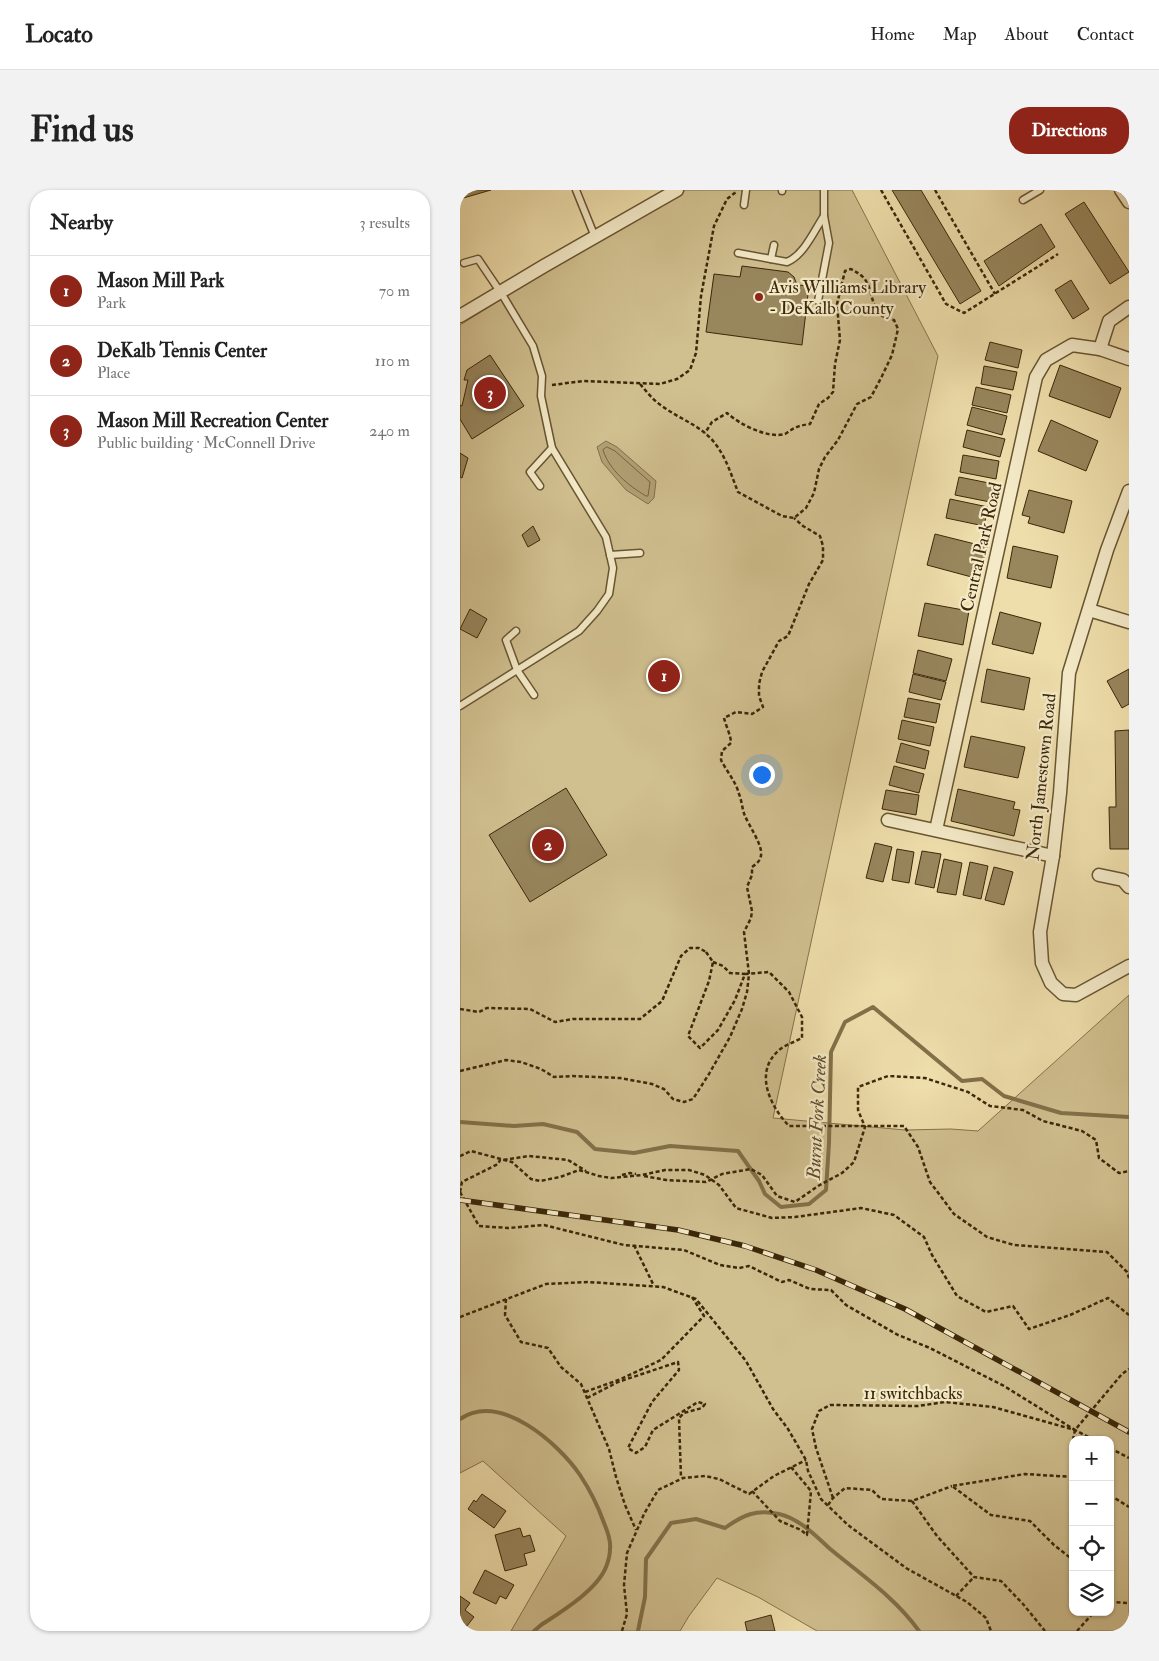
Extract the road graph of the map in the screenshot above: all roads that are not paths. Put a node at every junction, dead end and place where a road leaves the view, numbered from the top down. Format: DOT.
graph roads {
  1 [pos="576,190"];
  2 [pos="677,190"];
  3 [pos="824,190"];
  4 [pos="1040,190"];
  5 [pos="1121,190"];
  6 [pos="743,191"];
  7 [pos="1023,200"];
  8 [pos="1129,202"];
  9 [pos="744,204"];
  10 [pos="824,216"];
  11 [pos="595,237"];
  12 [pos="774,245"];
  13 [pos="738,254"];
  14 [pos="772,259"];
  15 [pos="464,263"];
  16 [pos="500,292"];
  17 [pos="818,301"];
  18 [pos="1129,307"];
  19 [pos="460,316"];
  20 [pos="1100,349"];
  21 [pos="1129,359"];
  22 [pos="552,448"];
  23 [pos="540,486"];
  24 [pos="1129,491"];
  25 [pos="640,553"];
  26 [pos="610,555"];
  27 [pos="1089,610"];
  28 [pos="1129,622"];
  29 [pos="516,631"];
  30 [pos="517,670"];
  31 [pos="534,695"];
  32 [pos="460,706"];
  33 [pos="888,820"];
  34 [pos="936,830"];
  35 [pos="1053,856"];
  36 [pos="1098,875"];
  37 [pos="1127,881"];
  38 [pos="1129,966"];
  1 -- 11 [label="lane"];
  2 -- 11 [label="street"];
  3 -- 10 [label="lane"];
  4 -- 7 [label="lane"];
  5 -- 8 [label="street"];
  6 -- 9 [label="lane"];
  10 -- 14 [label="lane"];
  10 -- 17 [label="lane"];
  11 -- 16 [label="street"];
  12 -- 14 [label="lane"];
  13 -- 14 [label="lane"];
  15 -- 16 [label="lane"];
  16 -- 19 [label="street"];
  16 -- 22 [label="lane"];
  18 -- 20 [label="street"];
  20 -- 21 [label="street, Central Park Road"];
  20 -- 34 [label="street, Central Park Road"];
  22 -- 23 [label="lane"];
  22 -- 26 [label="lane"];
  24 -- 27 [label="street, North Jamestown Road"];
  25 -- 26 [label="lane"];
  26 -- 30 [label="lane"];
  27 -- 28 [label="street"];
  27 -- 35 [label="street, North Jamestown Road"];
  29 -- 30 [label="lane"];
  30 -- 31 [label="lane"];
  30 -- 32 [label="lane"];
  33 -- 34 [label="street"];
  34 -- 35 [label="street"];
  35 -- 38 [label="street, North Jamestown Road"];
  36 -- 37 [label="street"];
}
